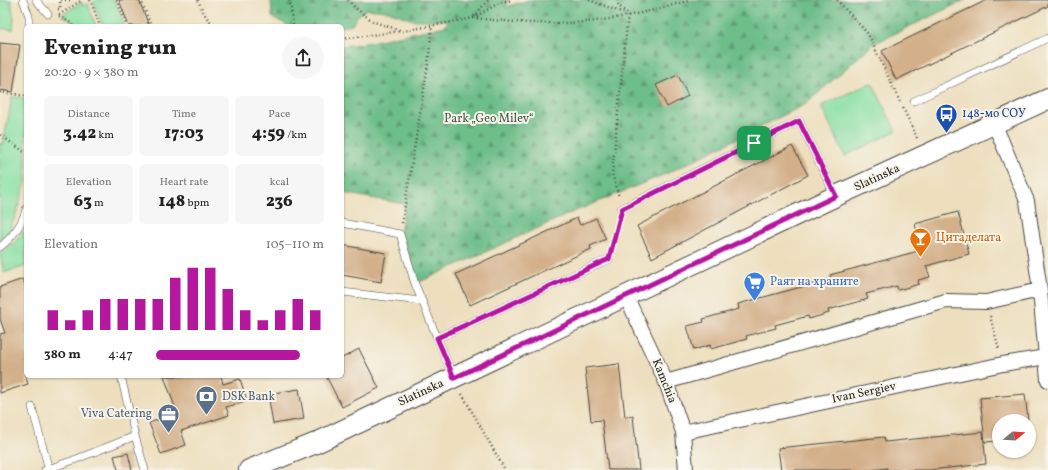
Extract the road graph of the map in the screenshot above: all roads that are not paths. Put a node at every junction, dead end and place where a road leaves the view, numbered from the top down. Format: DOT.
graph roads {
  1 [pos="23,0"];
  2 [pos="36,0"];
  3 [pos="48,14"];
  4 [pos="29,24"];
  5 [pos="1048,38"];
  6 [pos="1048,99"];
  7 [pos="914,101"];
  8 [pos="994,123"];
  9 [pos="836,196"];
  10 [pos="622,209"];
  11 [pos="24,219"];
  12 [pos="344,223"];
  13 [pos="0,247"];
  14 [pos="609,259"];
  15 [pos="1040,290"];
  16 [pos="344,292"];
  17 [pos="626,296"];
  18 [pos="421,301"];
  19 [pos="437,338"];
  20 [pos="1047,357"];
  21 [pos="121,378"];
  22 [pos="1048,380"];
  23 [pos="666,382"];
  24 [pos="458,386"];
  25 [pos="32,407"];
  26 [pos="683,432"];
  27 [pos="135,436"];
  28 [pos="48,470"];
  29 [pos="145,470"];
  30 [pos="249,470"];
  31 [pos="686,470"];
  1 -- 4 [label="lane"];
  2 -- 3 [label="lane"];
  5 -- 7 [label="lane"];
  6 -- 8 [label="street, Slatinska"];
  8 -- 9 [label="street, Slatinska"];
  8 -- 15 [label="street"];
  9 -- 10 [label="lane"];
  9 -- 17 [label="street, Slatinska"];
  11 -- 13 [label="lane"];
  12 -- 18 [label="lane"];
  14 -- 19 [label="lane"];
  15 -- 20 [label="street"];
  15 -- 23 [label="street"];
  16 -- 18 [label="lane"];
  17 -- 23 [label="street, Kamchia"];
  17 -- 24 [label="street, Slatinska"];
  18 -- 19 [label="lane"];
  19 -- 24 [label="lane"];
  20 -- 22 [label="street"];
  20 -- 26 [label="street, Ivan Sergiev"];
  21 -- 27 [label="lane"];
  23 -- 26 [label="street, Kamchia"];
  24 -- 30 [label="street, Slatinska"];
  25 -- 28 [label="lane"];
  26 -- 31 [label="street, Kamchia"];
  27 -- 28 [label="lane"];
  27 -- 29 [label="lane"];
}
